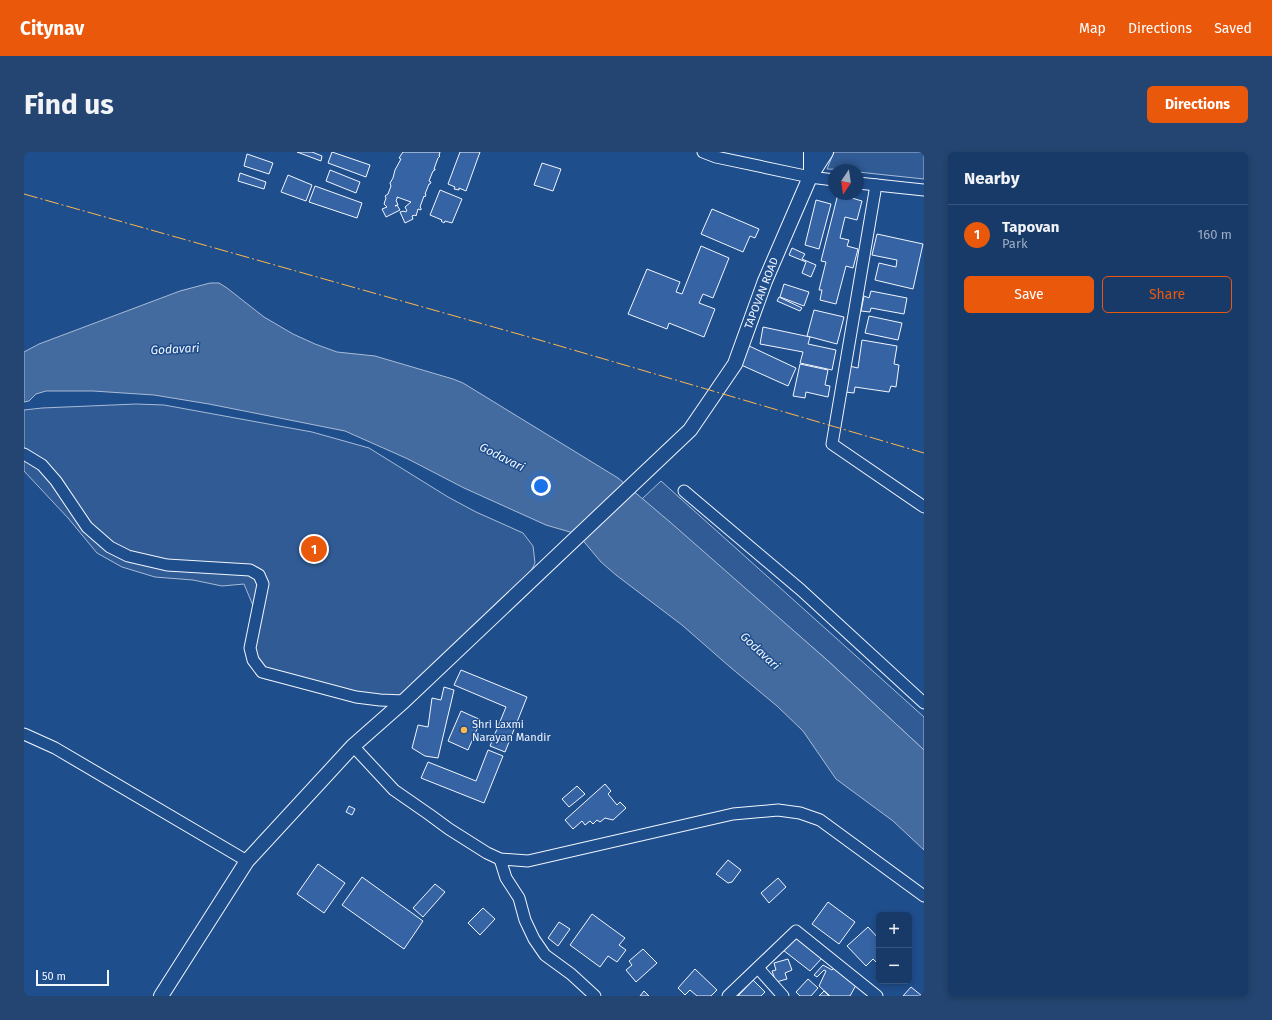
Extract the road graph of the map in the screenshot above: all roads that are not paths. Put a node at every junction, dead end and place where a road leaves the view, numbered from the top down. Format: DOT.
graph roads {
  1 [pos="703,152"];
  2 [pos="811,152"];
  3 [pos="826,152"];
  4 [pos="810,177"];
  5 [pos="828,179"];
  6 [pos="864,183"];
  7 [pos="876,185"];
  8 [pos="924,190"];
  9 [pos="24,454"];
  10 [pos="684,491"];
  11 [pos="924,507"];
  12 [pos="404,701"];
  13 [pos="924,703"];
  14 [pos="24,734"];
  15 [pos="353,746"];
  16 [pos="500,859"];
  17 [pos="248,861"];
  18 [pos="924,896"];
  19 [pos="758,968"];
  20 [pos="160,996"];
  21 [pos="595,996"];
  22 [pos="728,996"];
  23 [pos="783,996"];
  24 [pos="877,996"];
  1 -- 4 [label="street"];
  2 -- 4 [label="main road"];
  3 -- 4 [label="main road, TAPOVAN ROAD"];
  4 -- 5 [label="street"];
  4 -- 12 [label="main road, TAPOVAN ROAD"];
  6 -- 7 [label="street"];
  7 -- 8 [label="street"];
  7 -- 11 [label="street"];
  9 -- 12 [label="street"];
  10 -- 13 [label="street"];
  12 -- 15 [label="main road, TAPOVAN ROAD"];
  14 -- 17 [label="street"];
  15 -- 16 [label="street"];
  15 -- 17 [label="main road, TAPOVAN ROAD"];
  16 -- 18 [label="street"];
  16 -- 21 [label="street"];
  17 -- 20 [label="main road, TAPOVAN ROAD"];
  19 -- 22 [label="street"];
  19 -- 23 [label="street"];
  19 -- 24 [label="street"];
}
